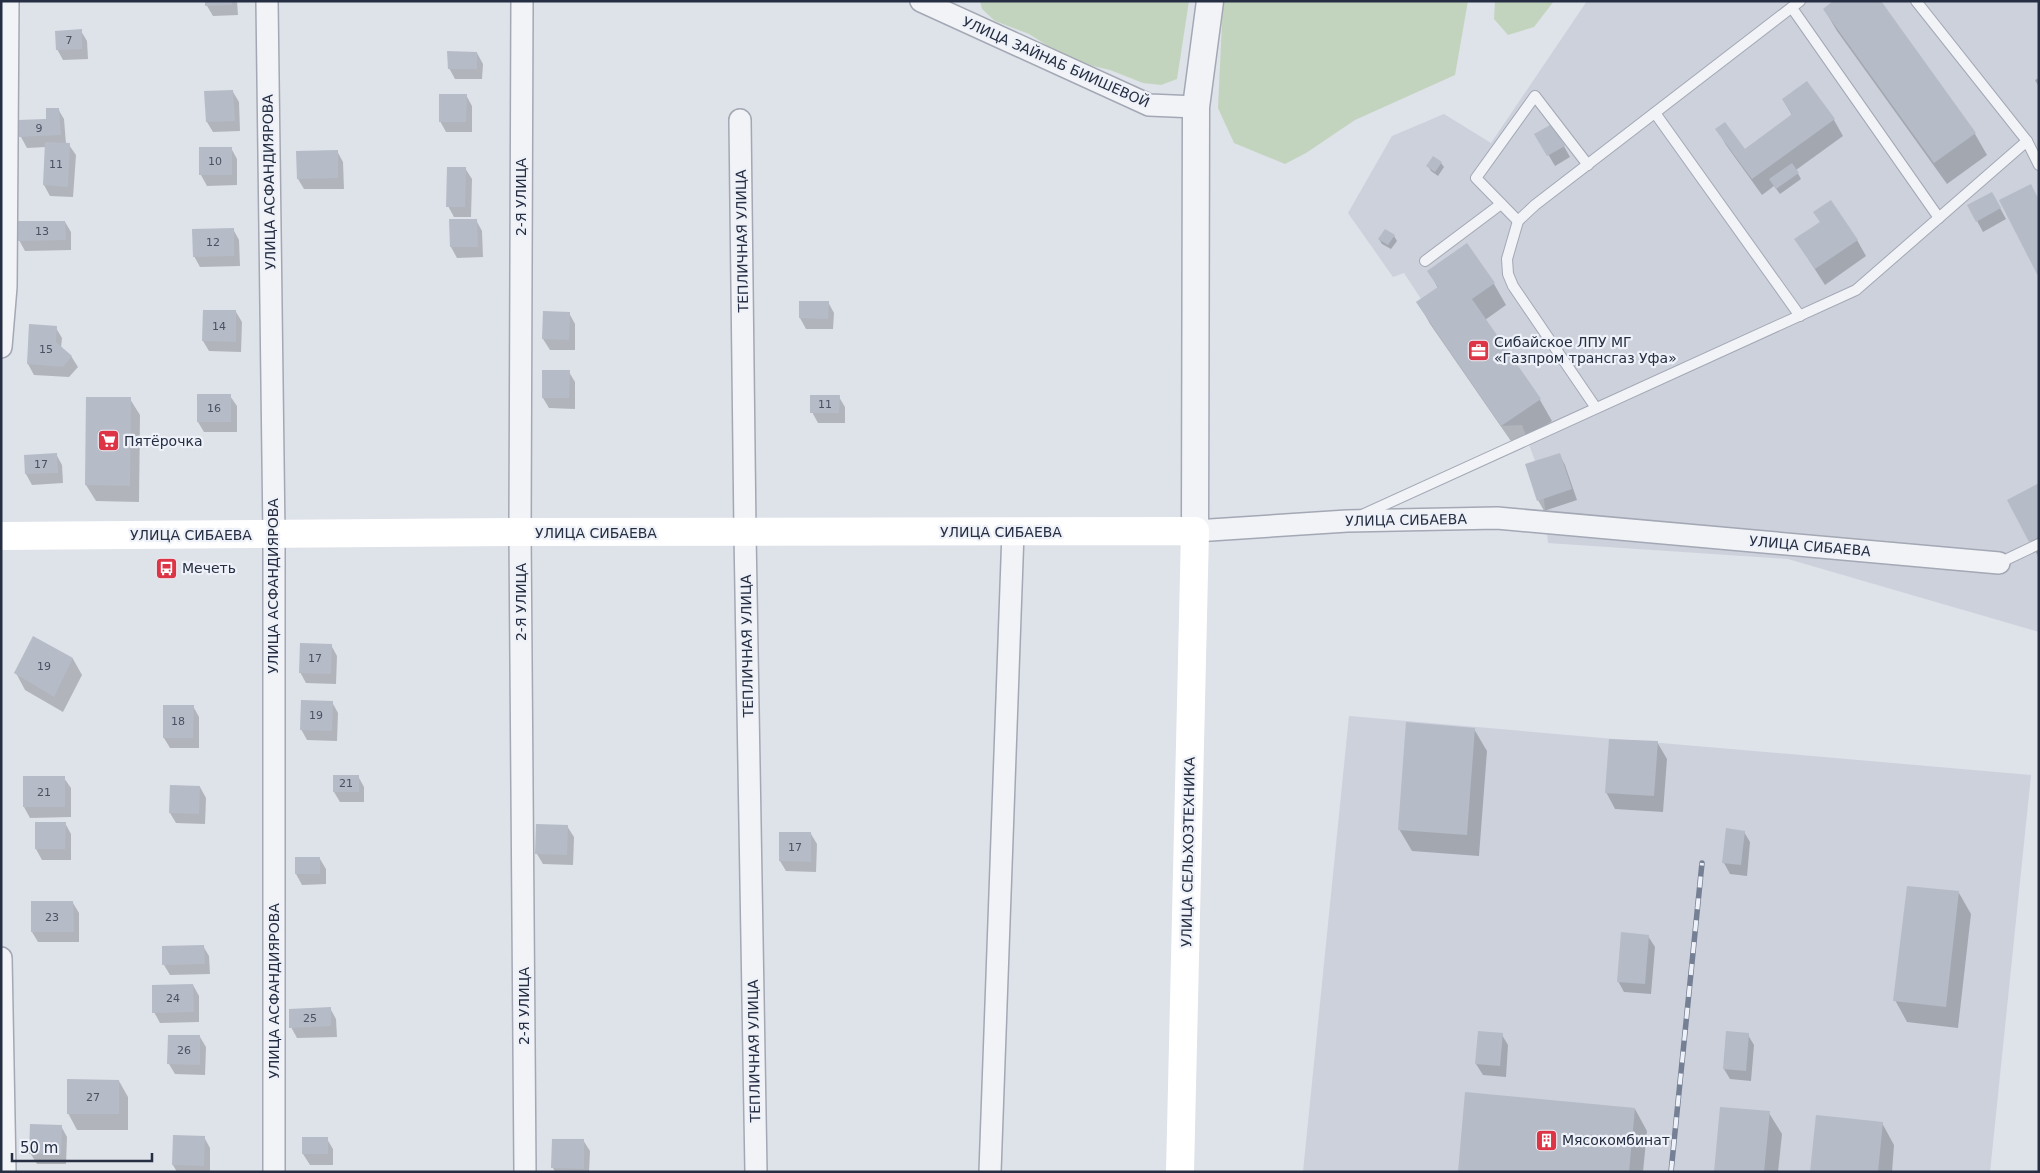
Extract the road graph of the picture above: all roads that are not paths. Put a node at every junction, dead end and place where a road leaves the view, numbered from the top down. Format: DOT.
graph roads {
  1 [pos="8,1"];
  2 [pos="267,1"];
  3 [pos="522,1"];
  4 [pos="920,1"];
  5 [pos="1210,1"];
  6 [pos="1916,1"];
  7 [pos="1796,4"];
  8 [pos="1196,107"];
  9 [pos="1655,113"];
  10 [pos="740,120"];
  11 [pos="2027,141"];
  12 [pos="1588,165"];
  13 [pos="2039,165"];
  14 [pos="1502,204"];
  15 [pos="1939,218"];
  16 [pos="1518,221"];
  17 [pos="1425,261"];
  18 [pos="1800,316"];
  19 [pos="1,347"];
  20 [pos="1596,408"];
  21 [pos="1347,521"];
  22 [pos="1195,531"];
  23 [pos="520,532"];
  24 [pos="1013,532"];
  25 [pos="745,533"];
  26 [pos="274,535"];
  27 [pos="1,536"];
  28 [pos="2039,544"];
  29 [pos="1999,563"];
  30 [pos="1,958"];
  31 [pos="5,1172"];
  32 [pos="274,1172"];
  33 [pos="525,1172"];
  34 [pos="756,1172"];
  35 [pos="990,1172"];
  36 [pos="1180,1172"];
  1 -- 19 [label="street"];
  2 -- 26 [label="street, УЛИЦА АСФАНДИЯРОВА"];
  3 -- 23 [label="street, 2-Я УЛИЦА"];
  4 -- 8 [label="street, УЛИЦА ЗАЙНАБ БИИШЕВОЙ"];
  5 -- 8 [label="street"];
  6 -- 11 [label="lane"];
  7 -- 9 [label="lane"];
  7 -- 15 [label="lane"];
  8 -- 22 [label="street"];
  9 -- 12 [label="lane"];
  9 -- 18 [label="lane"];
  10 -- 25 [label="street, ТЕПЛИЧНАЯ УЛИЦА"];
  11 -- 13 [label="lane"];
  11 -- 15 [label="lane"];
  12 -- 14 [label="lane"];
  12 -- 16 [label="lane"];
  14 -- 16 [label="lane"];
  14 -- 17 [label="lane"];
  15 -- 18 [label="lane"];
  16 -- 20 [label="lane"];
  18 -- 20 [label="lane"];
  20 -- 21 [label="lane"];
  21 -- 22 [label="street, УЛИЦА СИБАЕВА"];
  21 -- 29 [label="street, УЛИЦА СИБАЕВА"];
  22 -- 24 [label="main road, УЛИЦА СИБАЕВА"];
  22 -- 36 [label="main road, УЛИЦА СЕЛЬХОЗТЕХНИКА"];
  23 -- 25 [label="main road, УЛИЦА СИБАЕВА"];
  23 -- 26 [label="main road, УЛИЦА СИБАЕВА"];
  23 -- 33 [label="street, 2-Я УЛИЦА"];
  24 -- 25 [label="main road, УЛИЦА СИБАЕВА"];
  24 -- 35 [label="street"];
  25 -- 34 [label="street, ТЕПЛИЧНАЯ УЛИЦА"];
  26 -- 27 [label="main road, УЛИЦА СИБАЕВА"];
  26 -- 32 [label="street, УЛИЦА АСФАНДИЯРОВА"];
  28 -- 29 [label="lane"];
  30 -- 31 [label="street"];
}
